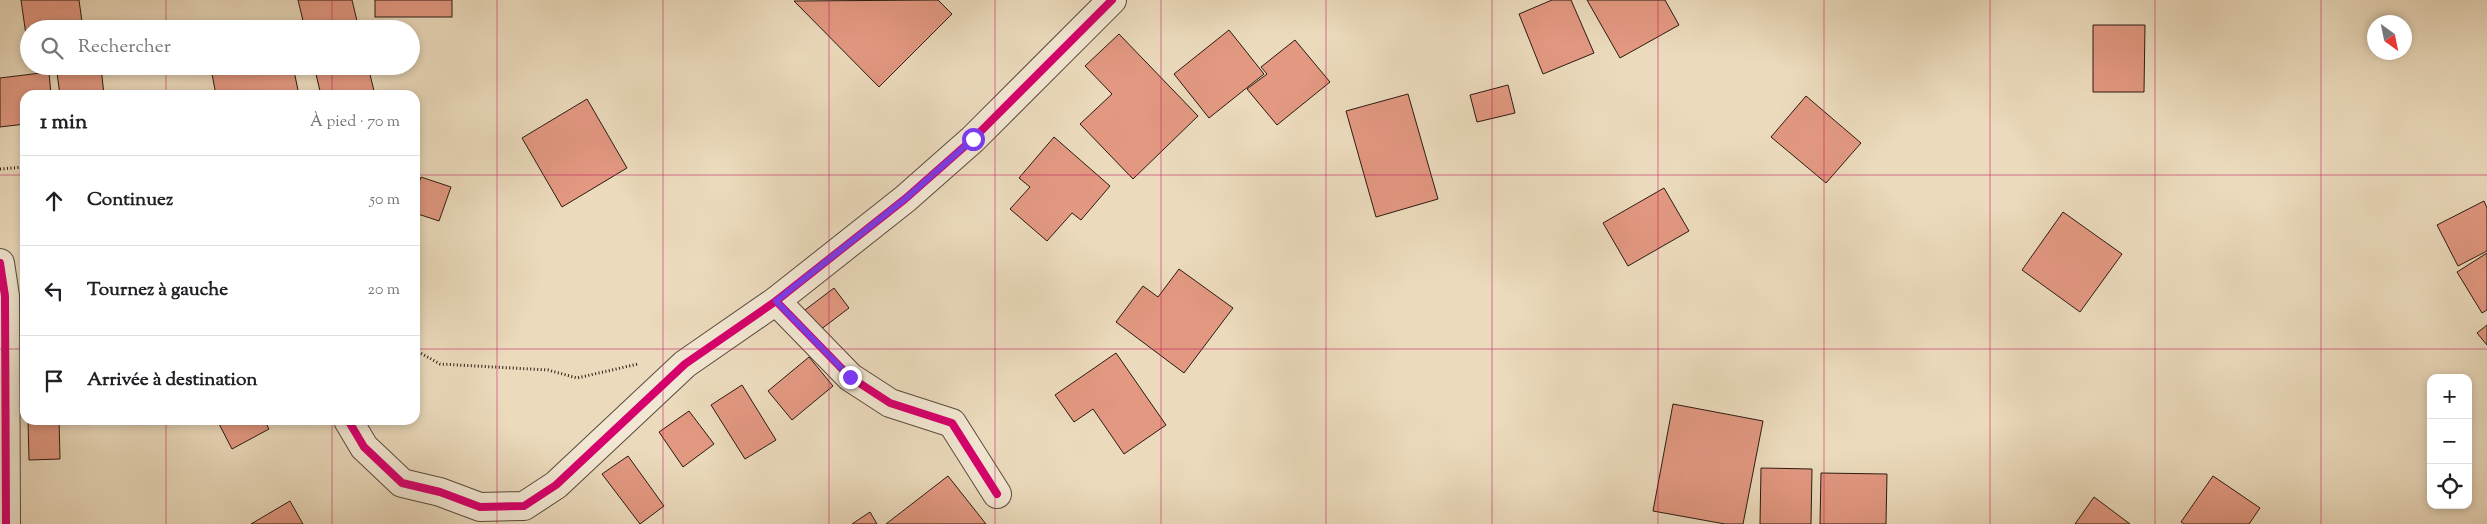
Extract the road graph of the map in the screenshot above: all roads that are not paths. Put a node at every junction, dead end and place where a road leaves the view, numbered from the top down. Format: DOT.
graph roads {
  1 [pos="1112,0"];
  2 [pos="0,263"];
  3 [pos="776,301"];
  4 [pos="4,416"];
  5 [pos="351,425"];
  6 [pos="997,494"];
  7 [pos="6,524"];
  1 -- 3 [label="street"];
  2 -- 4 [label="street"];
  3 -- 5 [label="street"];
  3 -- 6 [label="street"];
  4 -- 7 [label="street"];
}
